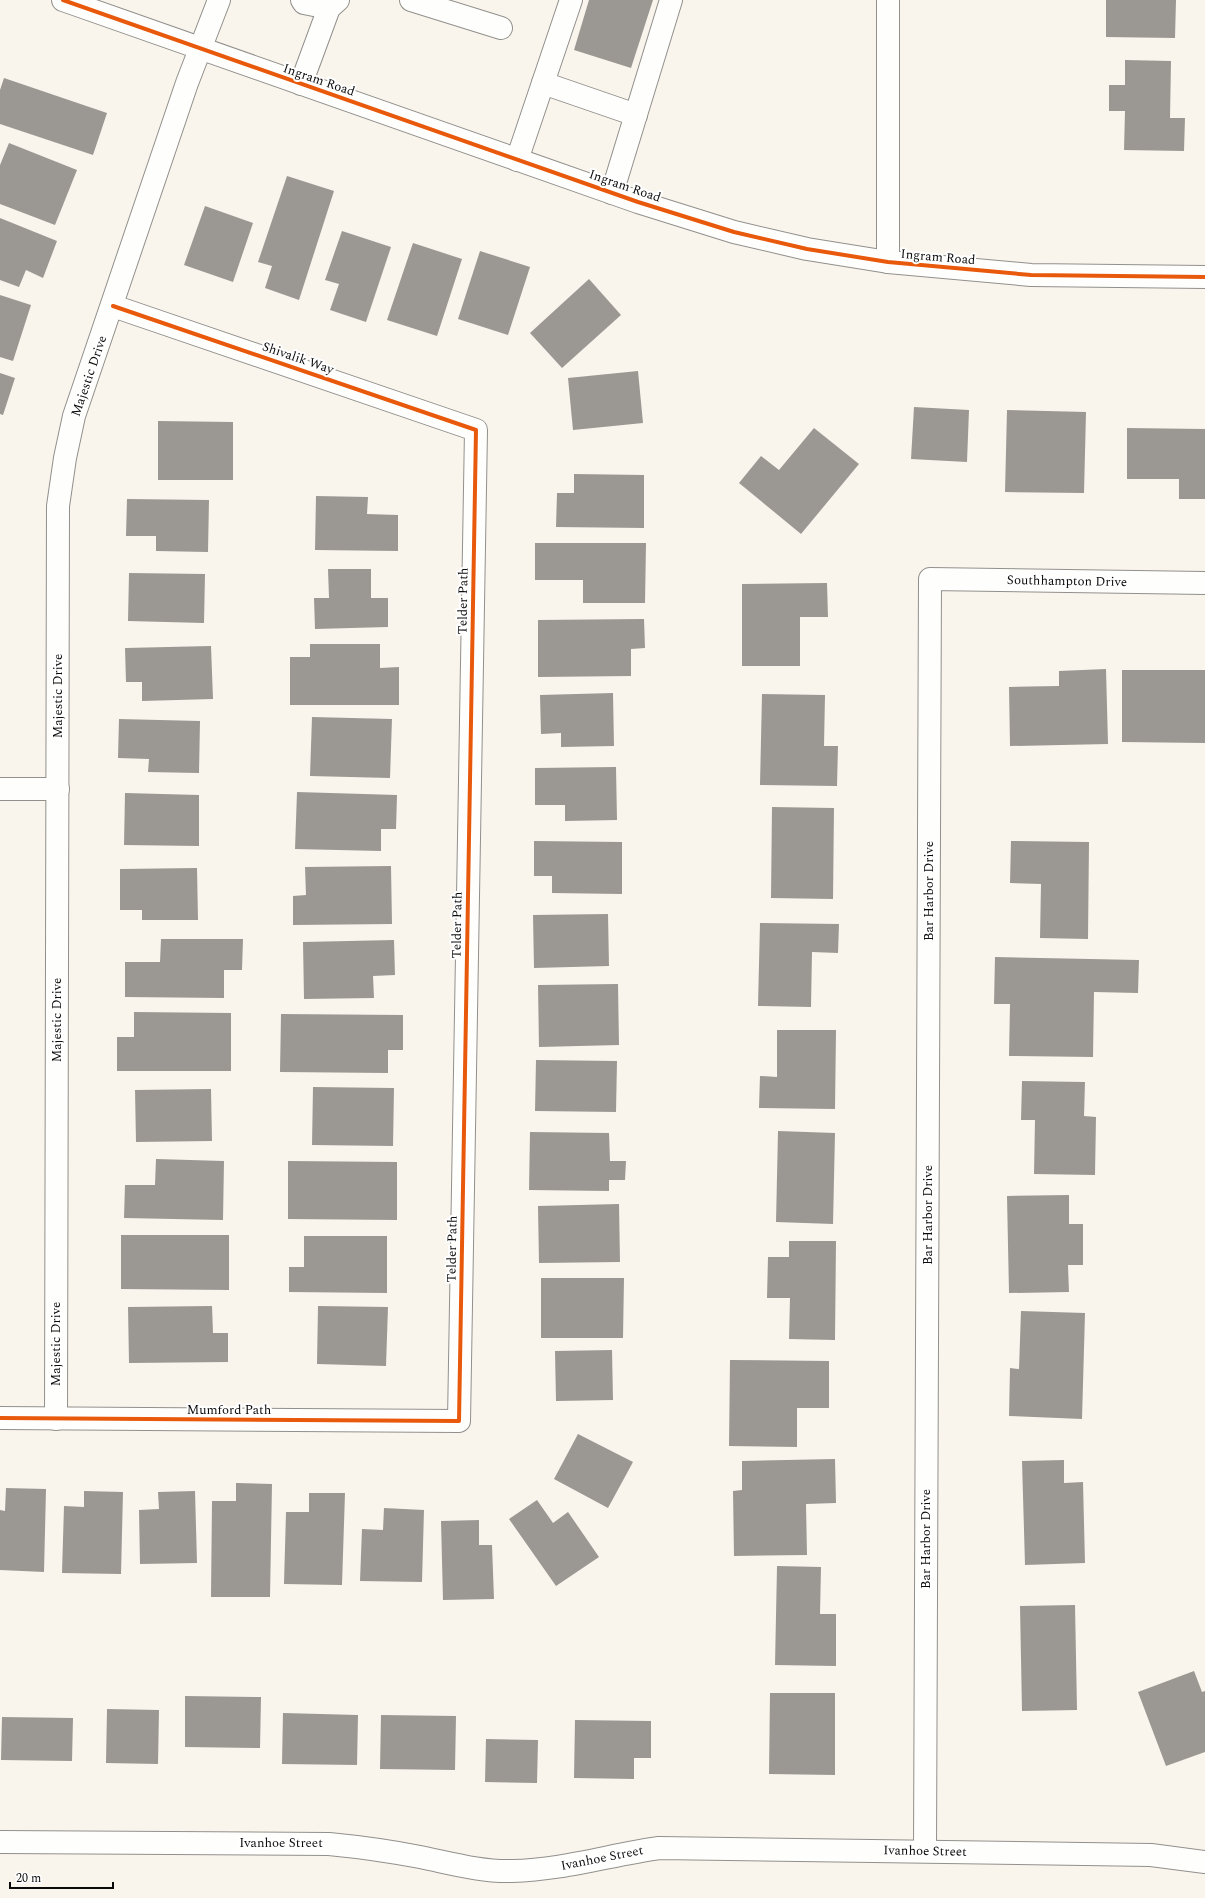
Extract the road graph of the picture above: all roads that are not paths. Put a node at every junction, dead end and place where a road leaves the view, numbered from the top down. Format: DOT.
graph roads {
  1 [pos="62,0"];
  2 [pos="219,0"];
  3 [pos="302,0"];
  4 [pos="411,0"];
  5 [pos="571,0"];
  6 [pos="671,0"];
  7 [pos="888,0"];
  8 [pos="334,4"];
  9 [pos="501,28"];
  10 [pos="201,49"];
  11 [pos="301,84"];
  12 [pos="543,84"];
  13 [pos="636,115"];
  14 [pos="517,160"];
  15 [pos="612,193"];
  16 [pos="888,262"];
  17 [pos="1205,277"];
  18 [pos="113,306"];
  19 [pos="476,430"];
  20 [pos="930,579"];
  21 [pos="1205,583"];
  22 [pos="0,789"];
  23 [pos="58,789"];
  24 [pos="0,1418"];
  25 [pos="56,1418"];
  26 [pos="458,1421"];
  27 [pos="0,1842"];
  28 [pos="925,1851"];
  29 [pos="1205,1862"];
  1 -- 10 [label="street, Ingram Road"];
  2 -- 10 [label="street, Majestic Drive"];
  3 -- 8 [label="street"];
  4 -- 9 [label="street"];
  5 -- 12 [label="street"];
  6 -- 13 [label="street"];
  7 -- 16 [label="street"];
  8 -- 11 [label="street"];
  10 -- 11 [label="street, Ingram Road"];
  10 -- 18 [label="street, Majestic Drive"];
  11 -- 14 [label="street, Ingram Road"];
  12 -- 13 [label="street"];
  12 -- 14 [label="street"];
  13 -- 15 [label="street"];
  14 -- 15 [label="street, Ingram Road"];
  15 -- 16 [label="street, Ingram Road"];
  16 -- 17 [label="street, Ingram Road"];
  18 -- 19 [label="street, Shivalik Way"];
  18 -- 23 [label="street, Majestic Drive"];
  19 -- 26 [label="street, Telder Path"];
  20 -- 21 [label="street, Southhampton Drive"];
  20 -- 28 [label="street, Bar Harbor Drive"];
  22 -- 23 [label="street"];
  23 -- 25 [label="street, Majestic Drive"];
  24 -- 25 [label="street, Mumford Path"];
  25 -- 26 [label="street, Mumford Path"];
  27 -- 28 [label="street, Ivanhoe Street"];
  28 -- 29 [label="street, Ivanhoe Street"];
}
